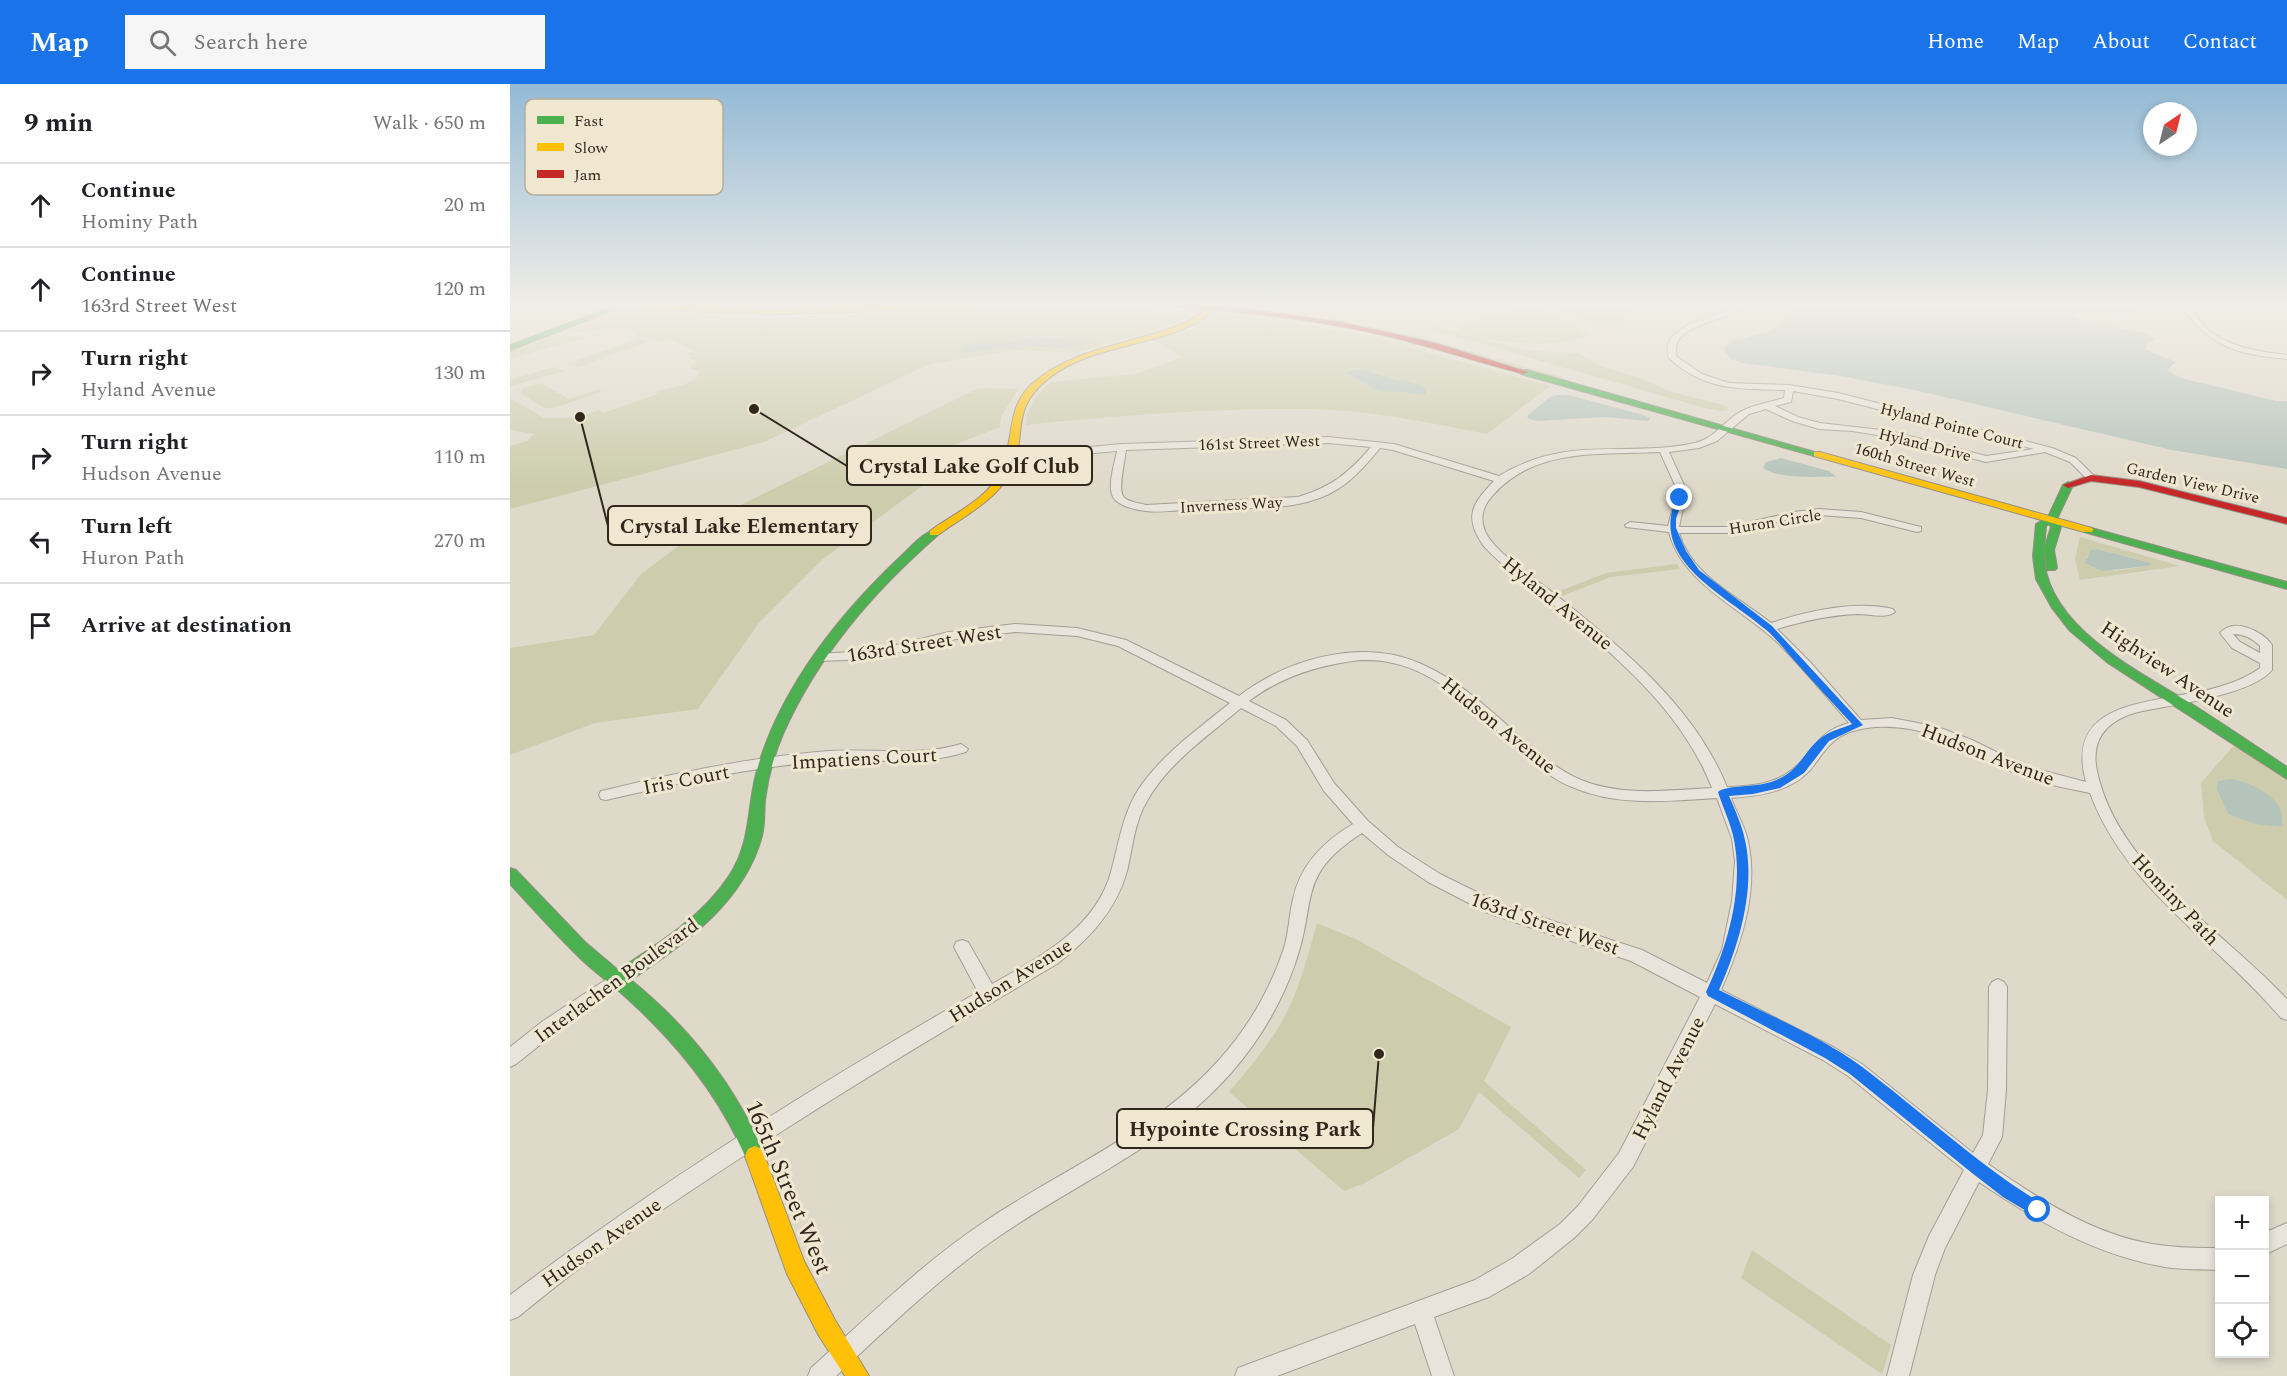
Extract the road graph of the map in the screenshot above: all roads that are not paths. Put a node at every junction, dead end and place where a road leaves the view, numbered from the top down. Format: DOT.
graph roads {
  1 [pos="1067,364"];
  2 [pos="1510,364"];
  3 [pos="1514,364"];
  4 [pos="1682,364"];
  5 [pos="1537,371"];
  6 [pos="1789,388"];
  7 [pos="1767,406"];
  8 [pos="1730,425"];
  9 [pos="1378,444"];
  10 [pos="1122,447"];
  11 [pos="1663,449"];
  12 [pos="2049,450"];
  13 [pos="1012,457"];
  14 [pos="2091,478"];
  15 [pos="1502,480"];
  16 [pos="2054,515"];
  17 [pos="2287,521"];
  18 [pos="1630,525"];
  19 [pos="1673,528"];
  20 [pos="1917,529"];
  21 [pos="2287,575"];
  22 [pos="2287,585"];
  23 [pos="1889,612"];
  24 [pos="1769,628"];
  25 [pos="820,657"];
  26 [pos="2266,661"];
  27 [pos="2185,699"];
  28 [pos="1241,701"];
  29 [pos="1858,725"];
  30 [pos="961,749"];
  31 [pos="766,764"];
  32 [pos="2287,764"];
  33 [pos="2287,774"];
  34 [pos="2095,789"];
  35 [pos="1723,792"];
  36 [pos="606,795"];
  37 [pos="1363,825"];
  38 [pos="510,874"];
  39 [pos="962,947"];
  40 [pos="619,979"];
  41 [pos="1998,987"];
  42 [pos="1712,992"];
  43 [pos="988,994"];
  44 [pos="2287,1012"];
  45 [pos="510,1058"];
  46 [pos="750,1141"];
  47 [pos="1977,1168"];
  48 [pos="2287,1233"];
  49 [pos="2269,1243"];
  50 [pos="2215,1259"];
  51 [pos="510,1309"];
  52 [pos="1422,1312"];
  53 [pos="843,1354"];
  54 [pos="819,1376"];
  55 [pos="858,1376"];
  56 [pos="1246,1376"];
  57 [pos="1443,1376"];
  58 [pos="1898,1376"];
  1 -- 13 [label="main road, Interlachen Boulevard"];
  2 -- 5 [label="main road"];
  3 -- 5 [label="main road"];
  4 -- 6 [label="street, Hyland Pointe Court"];
  5 -- 8 [label="main road, 160th Street West"];
  6 -- 7 [label="street, Hyland Avenue"];
  6 -- 12 [label="street, Hyland Pointe Court"];
  7 -- 8 [label="street, Hyland Avenue"];
  7 -- 12 [label="street, Hyland Drive"];
  8 -- 11 [label="street, Hyland Avenue"];
  8 -- 16 [label="main road, 160th Street West"];
  9 -- 10 [label="street, 161st Street West"];
  9 -- 10 [label="street, Inverness Way"];
  9 -- 15 [label="street, 161st Street West"];
  10 -- 13 [label="street, 161st Street West"];
  11 -- 15 [label="street, Hyland Avenue"];
  11 -- 19 [label="street"];
  12 -- 14 [label="street"];
  13 -- 25 [label="main road, Interlachen Boulevard"];
  14 -- 16 [label="main road"];
  14 -- 17 [label="main road, Garden View Drive"];
  15 -- 35 [label="street, Hyland Avenue"];
  16 -- 21 [label="main road, 160th Street West"];
  16 -- 22 [label="main road, 160th Street West"];
  16 -- 27 [label="main road, Highview Avenue"];
  18 -- 19 [label="street, Huron Circle"];
  19 -- 20 [label="street, Huron Circle"];
  19 -- 24 [label="street"];
  23 -- 24 [label="street"];
  24 -- 29 [label="street"];
  25 -- 28 [label="street, 163rd Street West"];
  25 -- 31 [label="main road, Interlachen Boulevard"];
  26 -- 27 [label="street, Hominy Path"];
  27 -- 32 [label="main road, Highview Avenue"];
  27 -- 33 [label="main road, Highview Avenue"];
  27 -- 34 [label="street, Hominy Path"];
  28 -- 35 [label="street, Hudson Avenue"];
  28 -- 37 [label="street, 163rd Street West"];
  28 -- 43 [label="street, Hudson Avenue"];
  29 -- 34 [label="street, Hudson Avenue"];
  29 -- 35 [label="street, Hudson Avenue"];
  30 -- 31 [label="street, Impatiens Court"];
  31 -- 36 [label="street, Iris Court"];
  31 -- 40 [label="main road, Interlachen Boulevard"];
  34 -- 44 [label="street, Hominy Path"];
  35 -- 42 [label="street, Hyland Avenue"];
  37 -- 42 [label="street, 163rd Street West"];
  37 -- 53 [label="street"];
  38 -- 40 [label="main road, 165th Street West"];
  39 -- 43 [label="street"];
  40 -- 45 [label="street, Interlachen Boulevard"];
  40 -- 46 [label="main road, 165th Street West"];
  41 -- 47 [label="street"];
  42 -- 47 [label="street, 163rd Street West"];
  42 -- 52 [label="street, Hyland Avenue"];
  43 -- 46 [label="street, Hudson Avenue"];
  46 -- 51 [label="street, Hudson Avenue"];
  46 -- 53 [label="main road, 165th Street West"];
  47 -- 50 [label="street"];
  47 -- 58 [label="street"];
  48 -- 49 [label="street"];
  52 -- 56 [label="street, Hyland Avenue"];
  52 -- 57 [label="street"];
  53 -- 54 [label="street"];
  53 -- 55 [label="main road, 165th Street West"];
}
